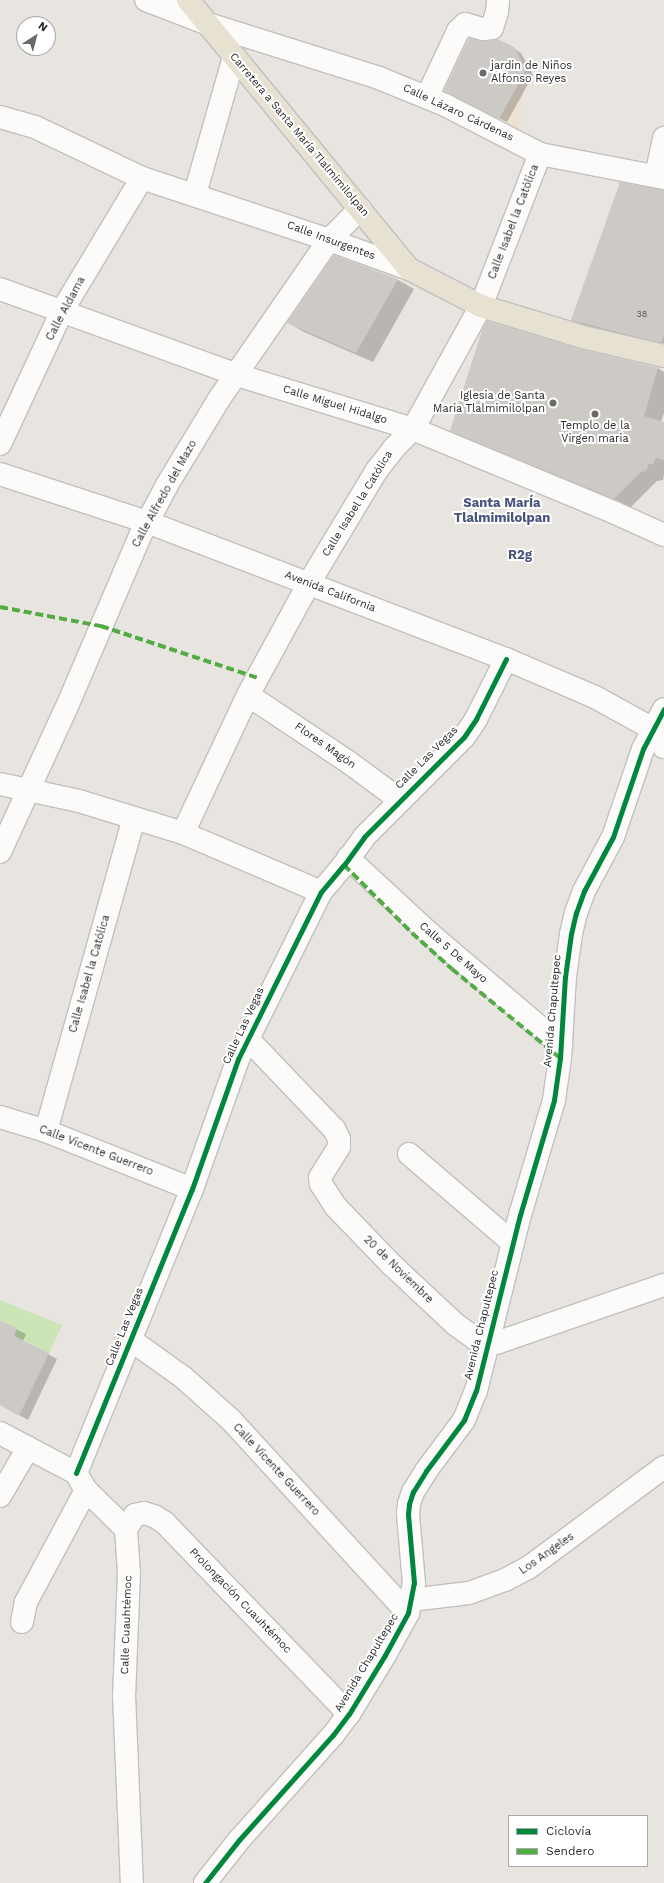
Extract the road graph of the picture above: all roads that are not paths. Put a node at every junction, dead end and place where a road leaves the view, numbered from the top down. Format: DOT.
graph roads {
  1 [pos="146,0"];
  2 [pos="188,0"];
  3 [pos="498,0"];
  4 [pos="208,24"];
  5 [pos="234,57"];
  6 [pos="427,97"];
  7 [pos="0,117"];
  8 [pos="664,138"];
  9 [pos="540,154"];
  10 [pos="660,177"];
  11 [pos="142,178"];
  12 [pos="195,194"];
  13 [pos="360,209"];
  14 [pos="330,240"];
  15 [pos="409,269"];
  16 [pos="0,289"];
  17 [pos="481,306"];
  18 [pos="62,311"];
  19 [pos="664,356"];
  20 [pos="237,375"];
  21 [pos="413,429"];
  22 [pos="0,444"];
  23 [pos="0,474"];
  24 [pos="148,522"];
  25 [pos="664,535"];
  26 [pos="308,583"];
  27 [pos="506,659"];
  28 [pos="248,695"];
  29 [pos="664,709"];
  30 [pos="652,729"];
  31 [pos="664,748"];
  32 [pos="0,784"];
  33 [pos="28,790"];
  34 [pos="400,800"];
  35 [pos="134,818"];
  36 [pos="183,833"];
  37 [pos="0,852"];
  38 [pos="348,858"];
  39 [pos="321,892"];
  40 [pos="247,1038"];
  41 [pos="560,1044"];
  42 [pos="0,1117"];
  43 [pos="46,1131"];
  44 [pos="409,1154"];
  45 [pos="192,1189"];
  46 [pos="513,1243"];
  47 [pos="664,1285"];
  48 [pos="131,1340"];
  49 [pos="488,1344"];
  50 [pos="0,1433"];
  51 [pos="28,1448"];
  52 [pos="664,1467"];
  53 [pos="81,1481"];
  54 [pos="0,1496"];
  55 [pos="126,1529"];
  56 [pos="410,1607"];
  57 [pos="22,1622"];
  58 [pos="349,1714"];
  59 [pos="132,1883"];
  60 [pos="205,1883"];
  1 -- 4 [label="street, Calle Lázaro Cárdenas"];
  2 -- 4 [label="main road, Carretera a Santa María Tlalmimilolpan"];
  3 -- 6 [label="street"];
  4 -- 5 [label="main road, Carretera a Santa María Tlalmimilolpan"];
  4 -- 6 [label="street, Calle Lázaro Cárdenas"];
  5 -- 12 [label="street"];
  5 -- 13 [label="main road, Carretera a Santa María Tlalmimilolpan"];
  6 -- 9 [label="street, Calle Lázaro Cárdenas"];
  7 -- 11 [label="street, Calle Insurgentes"];
  8 -- 10 [label="street"];
  9 -- 10 [label="street, Calle Lázaro Cárdenas"];
  9 -- 17 [label="street, Calle Isabel la Católica"];
  11 -- 12 [label="street, Calle Insurgentes"];
  11 -- 18 [label="street, Calle Aldama"];
  12 -- 14 [label="street, Calle Insurgentes"];
  13 -- 14 [label="street, Calle Alfredo del Mazo"];
  13 -- 15 [label="main road, Carretera a Santa María Tlalmimilolpan"];
  14 -- 15 [label="street, Calle Insurgentes"];
  14 -- 20 [label="street, Calle Alfredo del Mazo"];
  15 -- 17 [label="main road, Calle Insurgentes"];
  16 -- 18 [label="street, Calle Miguel Hidalgo"];
  17 -- 19 [label="main road, Calle Insurgentes"];
  17 -- 21 [label="street, Calle Isabel la Católica"];
  18 -- 20 [label="street, Calle Miguel Hidalgo"];
  18 -- 22 [label="street, Calle Aldama"];
  20 -- 21 [label="street, Calle Miguel Hidalgo"];
  20 -- 24 [label="street, Calle Alfredo del Mazo"];
  21 -- 25 [label="street, Calle Miguel Hidalgo"];
  21 -- 26 [label="street, Calle Isabel la Católica"];
  23 -- 24 [label="street, Avenida California"];
  24 -- 26 [label="street, Avenida California"];
  24 -- 33 [label="street, Calle Alfredo del Mazo"];
  26 -- 27 [label="street, Avenida California"];
  26 -- 28 [label="street, Calle Isabel la Católica"];
  27 -- 30 [label="street, Avenida California"];
  27 -- 34 [label="street, Calle Las Vegas"];
  28 -- 34 [label="street, Flores Magón"];
  28 -- 36 [label="street, Calle Isabel la Católica"];
  29 -- 30 [label="street, Avenida Chapultepec"];
  30 -- 31 [label="street"];
  30 -- 41 [label="street, Avenida Chapultepec"];
  32 -- 33 [label="street"];
  33 -- 35 [label="street"];
  33 -- 37 [label="street, Calle Alfredo del Mazo"];
  34 -- 38 [label="street, Calle Las Vegas"];
  35 -- 36 [label="street"];
  35 -- 43 [label="street, Calle Isabel la Católica"];
  36 -- 39 [label="street"];
  38 -- 39 [label="street, Calle Las Vegas"];
  38 -- 41 [label="street, Calle 5 De Mayo"];
  39 -- 40 [label="street, Calle Las Vegas"];
  40 -- 45 [label="street, Calle Las Vegas"];
  40 -- 49 [label="street, 20 de Noviembre"];
  41 -- 46 [label="street, Avenida Chapultepec"];
  42 -- 43 [label="street, Calle Vicente Guerrero"];
  43 -- 45 [label="street, Calle Vicente Guerrero"];
  44 -- 46 [label="street"];
  45 -- 48 [label="street, Calle Las Vegas"];
  46 -- 49 [label="street, Avenida Chapultepec"];
  47 -- 49 [label="street"];
  48 -- 53 [label="street, Calle Las Vegas"];
  48 -- 56 [label="street, Calle Vicente Guerrero"];
  49 -- 56 [label="street, Avenida Chapultepec"];
  50 -- 51 [label="street"];
  51 -- 53 [label="street"];
  51 -- 54 [label="street"];
  52 -- 56 [label="street, Los Angeles"];
  53 -- 55 [label="street"];
  53 -- 57 [label="street, Calle Las Vegas"];
  55 -- 58 [label="street, Prolongación Cuauhtémoc"];
  55 -- 59 [label="street, Calle Cuauhtémoc"];
  56 -- 58 [label="street, Avenida Chapultepec"];
  58 -- 60 [label="street, Avenida Chapultepec"];
}
